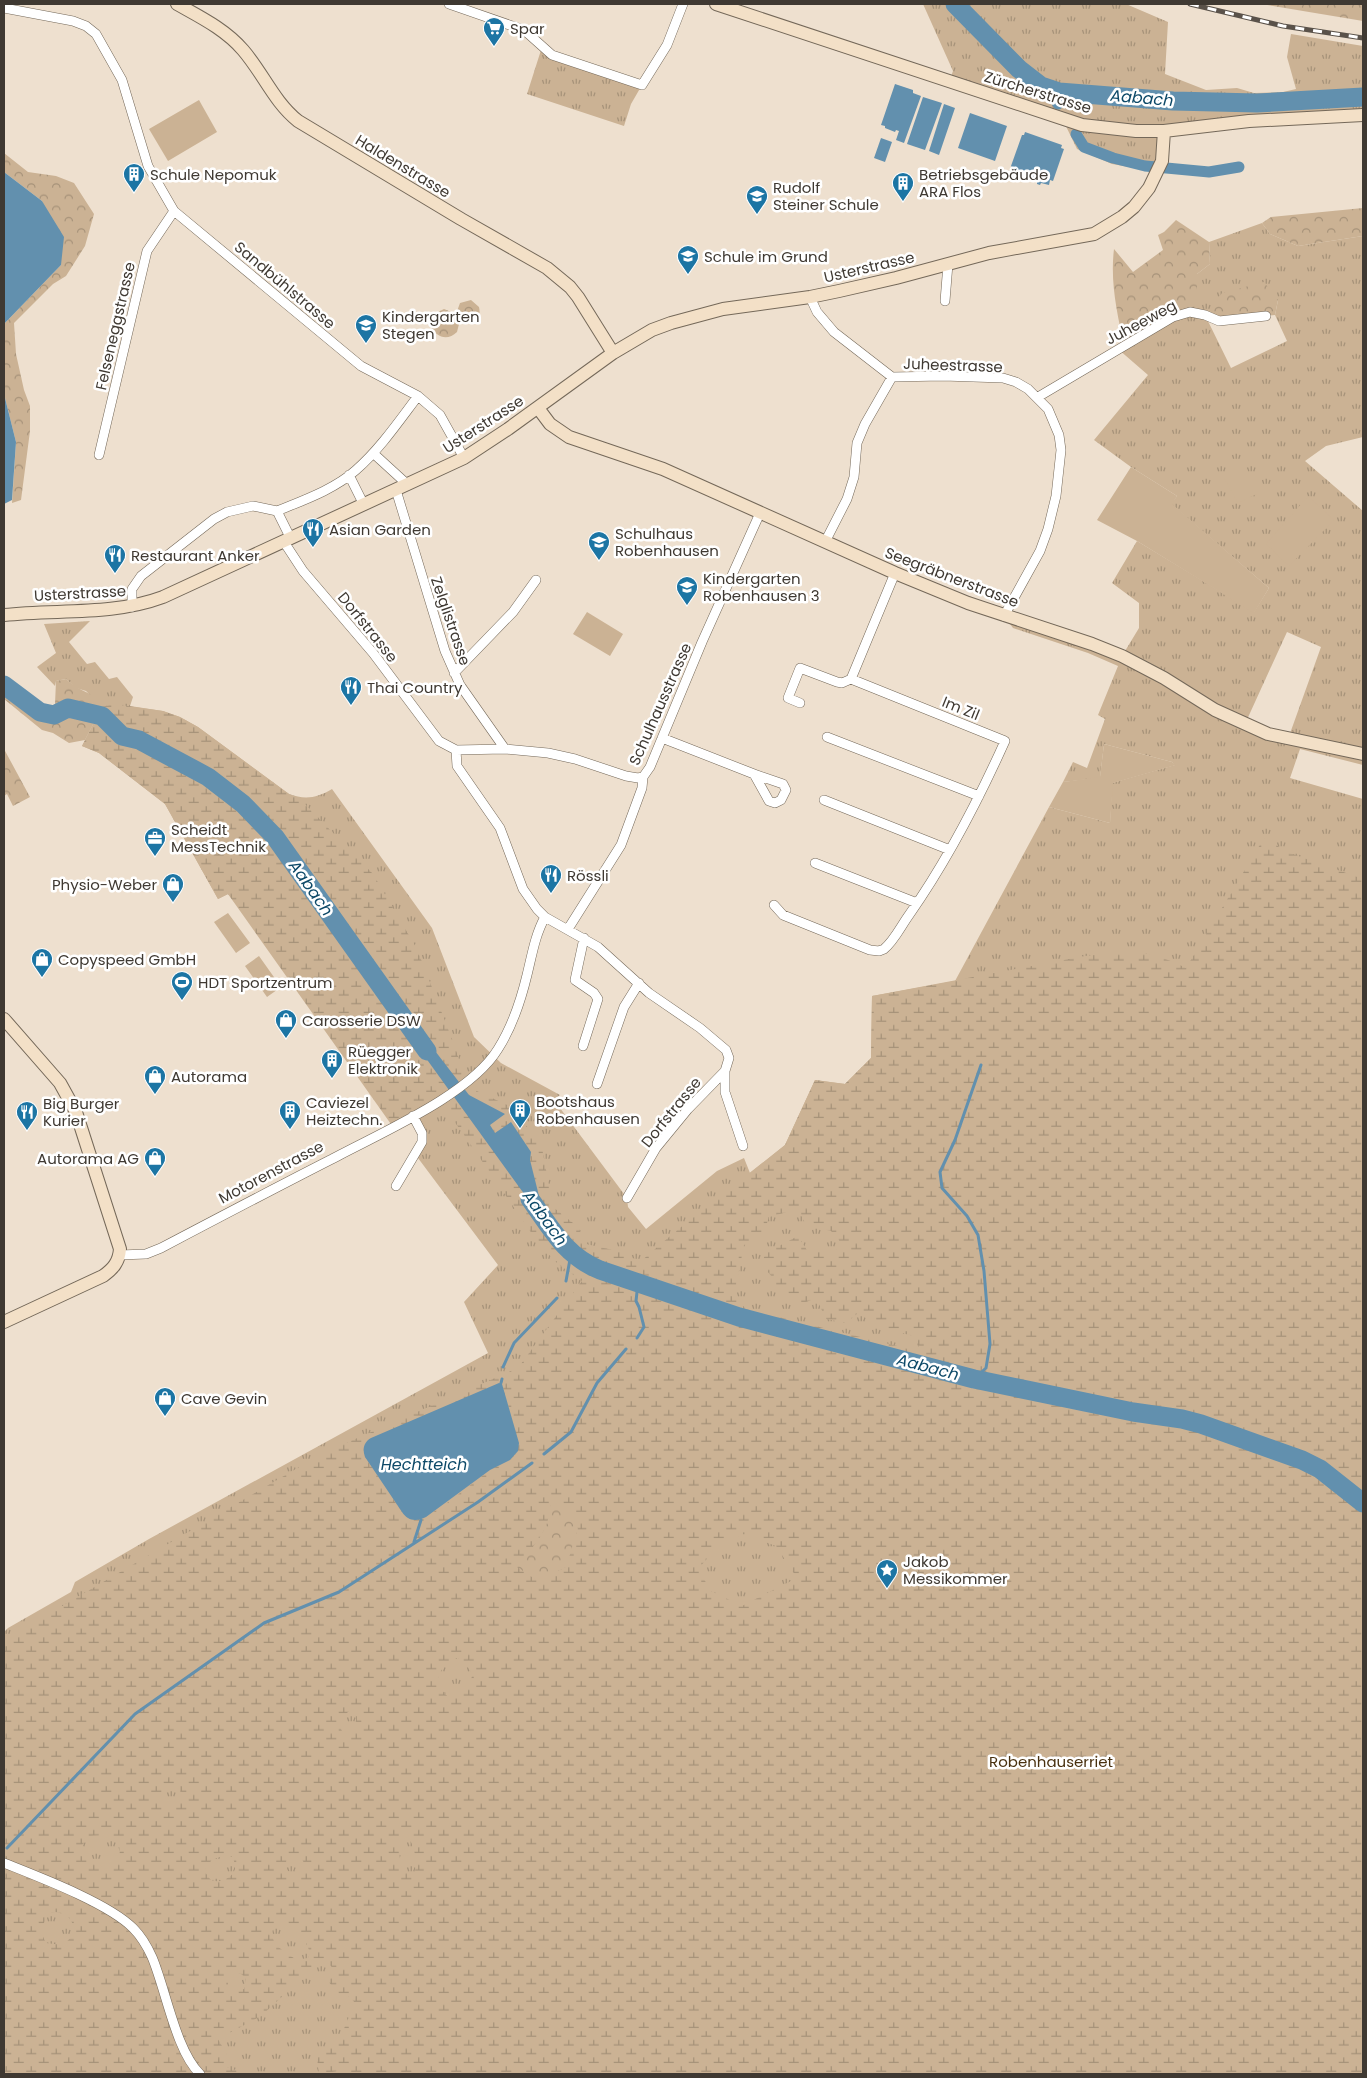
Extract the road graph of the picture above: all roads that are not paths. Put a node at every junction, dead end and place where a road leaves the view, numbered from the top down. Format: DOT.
graph roads {
  1 [pos="176,4"];
  2 [pos="449,4"];
  3 [pos="683,4"];
  4 [pos="716,4"];
  5 [pos="4,8"];
  6 [pos="1363,114"];
  7 [pos="1164,130"];
  8 [pos="174,211"];
  9 [pos="948,264"];
  10 [pos="810,297"];
  11 [pos="946,301"];
  12 [pos="1266,316"];
  13 [pos="613,354"];
  14 [pos="892,377"];
  15 [pos="418,396"];
  16 [pos="1038,397"];
  17 [pos="538,408"];
  18 [pos="373,453"];
  19 [pos="99,455"];
  20 [pos="464,458"];
  21 [pos="349,475"];
  22 [pos="402,488"];
  23 [pos="364,505"];
  24 [pos="277,511"];
  25 [pos="760,513"];
  26 [pos="287,540"];
  27 [pos="825,542"];
  28 [pos="895,573"];
  29 [pos="536,580"];
  30 [pos="132,607"];
  31 [pos="4,615"];
  32 [pos="1004,616"];
  33 [pos="454,673"];
  34 [pos="851,679"];
  35 [pos="800,703"];
  36 [pos="662,738"];
  37 [pos="827,738"];
  38 [pos="505,749"];
  39 [pos="456,750"];
  40 [pos="1363,754"];
  41 [pos="754,774"];
  42 [pos="643,776"];
  43 [pos="979,796"];
  44 [pos="824,800"];
  45 [pos="950,850"];
  46 [pos="815,863"];
  47 [pos="917,903"];
  48 [pos="774,905"];
  49 [pos="545,917"];
  50 [pos="568,929"];
  51 [pos="584,938"];
  52 [pos="639,983"];
  53 [pos="4,1019"];
  54 [pos="583,1046"];
  55 [pos="725,1071"];
  56 [pos="597,1084"];
  57 [pos="413,1116"];
  58 [pos="743,1146"];
  59 [pos="396,1186"];
  60 [pos="627,1198"];
  61 [pos="120,1254"];
  62 [pos="4,1322"];
  63 [pos="4,1863"];
  64 [pos="200,2074"];
  1 -- 13 [label="main road, Haldenstrasse"];
  2 -- 3 [label="street"];
  4 -- 7 [label="main road, Zürcherstrasse"];
  5 -- 8 [label="street"];
  6 -- 7 [label="main road, Zürcherstrasse"];
  7 -- 9 [label="main road, Usterstrasse"];
  8 -- 15 [label="street, Sandbühlstrasse"];
  8 -- 19 [label="street, Felseneggstrasse"];
  9 -- 10 [label="main road, Usterstrasse"];
  9 -- 11 [label="street"];
  10 -- 13 [label="main road, Usterstrasse"];
  10 -- 14 [label="street, Juheestrasse"];
  12 -- 16 [label="street, Juheeweg"];
  13 -- 17 [label="main road, Usterstrasse"];
  14 -- 16 [label="street, Juheestrasse"];
  14 -- 27 [label="street"];
  15 -- 18 [label="street"];
  15 -- 20 [label="street, Sandbühlstrasse"];
  16 -- 32 [label="street, Juheestrasse"];
  17 -- 20 [label="main road, Usterstrasse"];
  17 -- 25 [label="main road, Seegräbnerstrasse"];
  18 -- 21 [label="street"];
  18 -- 22 [label="street"];
  20 -- 22 [label="main road, Usterstrasse"];
  21 -- 23 [label="street"];
  21 -- 24 [label="street"];
  22 -- 23 [label="main road, Usterstrasse"];
  22 -- 33 [label="street, Zelglistrasse"];
  23 -- 26 [label="main road, Usterstrasse"];
  24 -- 26 [label="street, Dorfstrasse"];
  24 -- 30 [label="street"];
  25 -- 27 [label="main road, Seegräbnerstrasse"];
  25 -- 36 [label="street, Schulhausstrasse"];
  26 -- 30 [label="main road, Usterstrasse"];
  26 -- 39 [label="street, Dorfstrasse"];
  27 -- 28 [label="main road, Seegräbnerstrasse"];
  28 -- 32 [label="main road, Seegräbnerstrasse"];
  28 -- 34 [label="street"];
  29 -- 33 [label="street"];
  30 -- 31 [label="main road, Usterstrasse"];
  32 -- 40 [label="main road, Seegräbnerstrasse"];
  33 -- 38 [label="street, Zelglistrasse"];
  34 -- 35 [label="street, Im Zil"];
  34 -- 43 [label="street, Im Zil"];
  36 -- 41 [label="street"];
  36 -- 42 [label="street, Schulhausstrasse"];
  37 -- 43 [label="street"];
  38 -- 39 [label="street"];
  38 -- 42 [label="street"];
  39 -- 49 [label="street, Dorfstrasse"];
  42 -- 50 [label="street, Schulhausstrasse"];
  43 -- 45 [label="street, Im Zil"];
  44 -- 45 [label="street"];
  45 -- 47 [label="street, Im Zil"];
  46 -- 47 [label="street"];
  47 -- 48 [label="street, Im Zil"];
  49 -- 50 [label="street, Dorfstrasse"];
  49 -- 57 [label="street, Motorenstrasse"];
  50 -- 51 [label="street, Dorfstrasse"];
  51 -- 52 [label="street, Dorfstrasse"];
  51 -- 54 [label="street"];
  52 -- 55 [label="street, Dorfstrasse"];
  52 -- 56 [label="street"];
  53 -- 61 [label="main road"];
  55 -- 58 [label="street, Dorfstrasse"];
  55 -- 60 [label="street, Dorfstrasse"];
  57 -- 59 [label="street"];
  57 -- 61 [label="street, Motorenstrasse"];
  61 -- 62 [label="main road"];
  63 -- 64 [label="street"];
}
